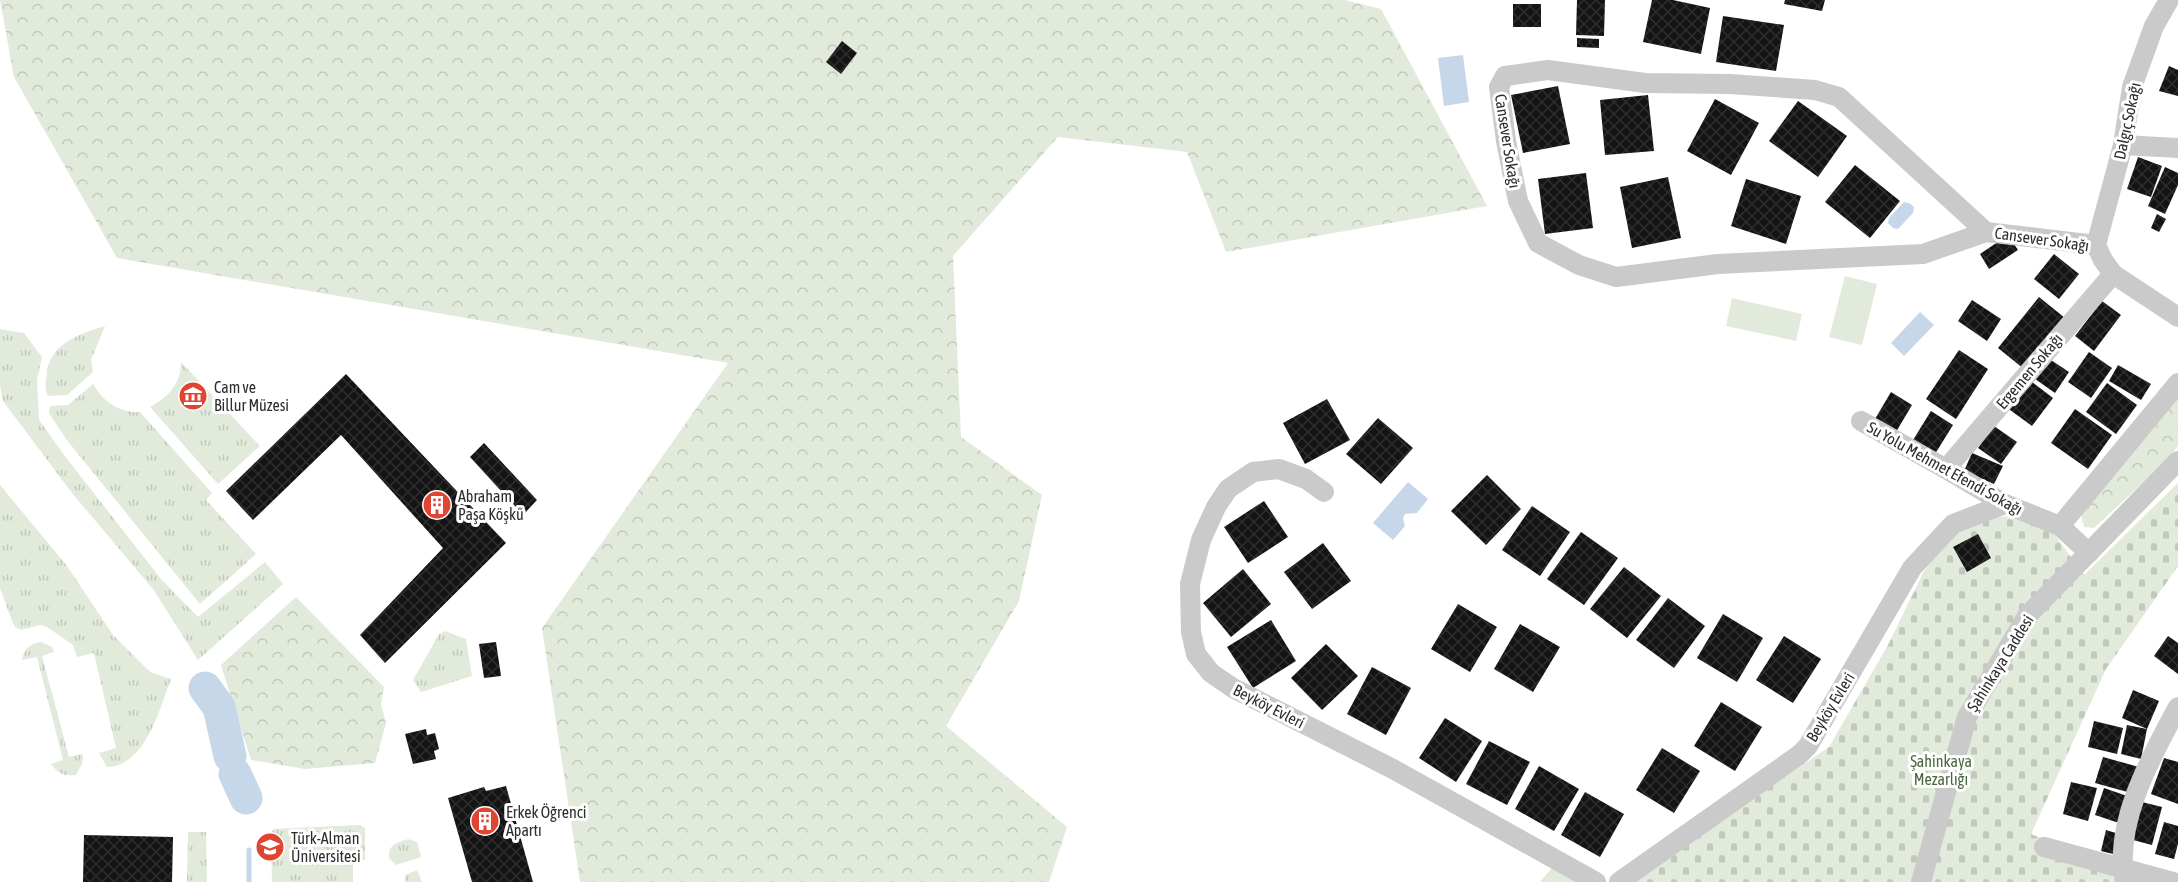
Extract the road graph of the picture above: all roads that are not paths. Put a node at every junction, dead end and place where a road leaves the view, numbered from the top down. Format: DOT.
graph roads {
  1 [pos="2169,0"];
  2 [pos="2123,145"];
  3 [pos="2178,148"];
  4 [pos="1986,232"];
  5 [pos="2096,245"];
  6 [pos="2113,274"];
  7 [pos="2178,317"];
  8 [pos="2178,383"];
  9 [pos="1861,421"];
  10 [pos="2178,461"];
  11 [pos="1946,469"];
  12 [pos="1324,492"];
  13 [pos="2005,504"];
  14 [pos="2060,526"];
  15 [pos="2089,553"];
  16 [pos="2178,707"];
  17 [pos="2043,847"];
  18 [pos="2124,875"];
  19 [pos="1596,882"];
  20 [pos="1619,882"];
  21 [pos="1921,882"];
  22 [pos="2173,882"];
  1 -- 2 [label="street, Dalgıç Sokağı"];
  2 -- 3 [label="street"];
  2 -- 5 [label="street, Dalgıç Sokağı"];
  4 -- 4 [label="street, Cansever Sokağı"];
  4 -- 5 [label="street, Cansever Sokağı"];
  5 -- 6 [label="street, Cansever Sokağı"];
  6 -- 7 [label="street, Cansever Sokağı"];
  6 -- 11 [label="street, Ergemen Sokağı"];
  8 -- 14 [label="street"];
  9 -- 11 [label="street, Su Yolu Mehmet Efendi Sokağı"];
  10 -- 15 [label="street, Şahinkaya Caddesi"];
  11 -- 13 [label="street, Su Yolu Mehmet Efendi Sokağı"];
  12 -- 19 [label="street, Beyköy Evleri"];
  13 -- 14 [label="street, Su Yolu Mehmet Efendi Sokağı"];
  13 -- 20 [label="street, Beyköy Evleri"];
  14 -- 15 [label="street, Su Yolu Mehmet Efendi Sokağı"];
  15 -- 21 [label="street, Şahinkaya Caddesi"];
  16 -- 18 [label="street"];
  17 -- 18 [label="street"];
  18 -- 22 [label="street"];
}
